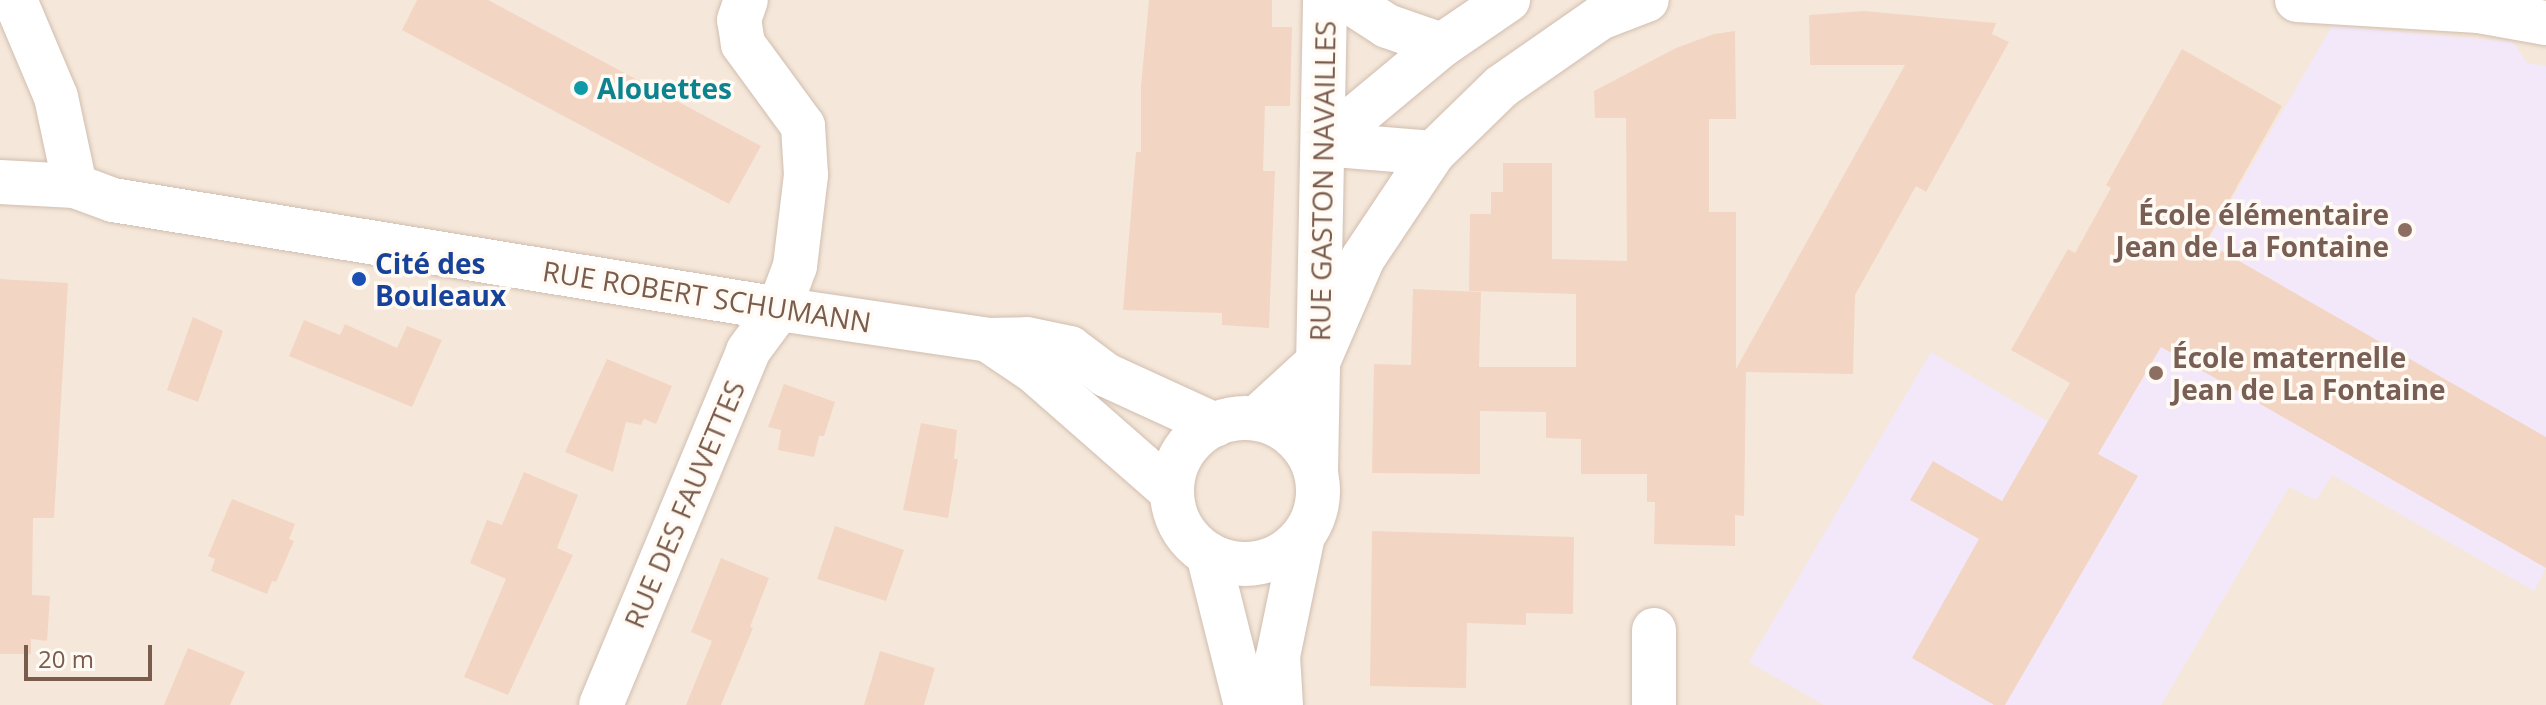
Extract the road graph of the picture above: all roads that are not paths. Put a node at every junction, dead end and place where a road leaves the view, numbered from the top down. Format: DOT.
graph roads {
  1 [pos="15,0"];
  2 [pos="746,0"];
  3 [pos="1325,0"];
  4 [pos="1347,0"];
  5 [pos="1508,0"];
  6 [pos="1647,0"];
  7 [pos="2297,0"];
  8 [pos="2523,0"];
  9 [pos="2546,3"];
  10 [pos="2546,23"];
  11 [pos="1442,45"];
  12 [pos="1323,144"];
  13 [pos="1433,153"];
  14 [pos="0,182"];
  15 [pos="75,186"];
  16 [pos="779,309"];
  17 [pos="988,340"];
  18 [pos="1318,362"];
  19 [pos="1258,417"];
  20 [pos="1215,425"];
  21 [pos="1316,471"];
  22 [pos="1170,490"];
  23 [pos="1302,540"];
  24 [pos="1208,554"];
  25 [pos="1654,630"];
  26 [pos="601,705"];
  27 [pos="1246,705"];
  28 [pos="1281,705"];
  29 [pos="1654,705"];
  1 -- 15 [label="street"];
  2 -- 16 [label="street, RUE DES FAUVETTES"];
  3 -- 12 [label="street, RUE GASTON NAVAILLES"];
  4 -- 11 [label="street"];
  5 -- 11 [label="street"];
  6 -- 13 [label="street"];
  7 -- 10 [label="street"];
  8 -- 9 [label="street"];
  11 -- 12 [label="street"];
  12 -- 13 [label="street"];
  12 -- 18 [label="street, RUE GASTON NAVAILLES"];
  13 -- 18 [label="street"];
  14 -- 15 [label="street, RUE ROBERT SCHUMANN"];
  15 -- 16 [label="street, RUE ROBERT SCHUMANN"];
  16 -- 17 [label="street, RUE ROBERT SCHUMANN"];
  16 -- 26 [label="street, RUE DES FAUVETTES"];
  17 -- 20 [label="street, RUE ROBERT SCHUMANN"];
  17 -- 22 [label="street, RUE ROBERT SCHUMANN"];
  18 -- 19 [label="street, RUE GASTON NAVAILLES"];
  18 -- 21 [label="street, RUE GASTON NAVAILLES"];
  19 -- 20 [label="street"];
  19 -- 21 [label="street"];
  20 -- 22 [label="street"];
  21 -- 23 [label="street"];
  22 -- 24 [label="street"];
  23 -- 24 [label="street"];
  23 -- 28 [label="street"];
  24 -- 27 [label="street"];
  25 -- 29 [label="street"];
}
